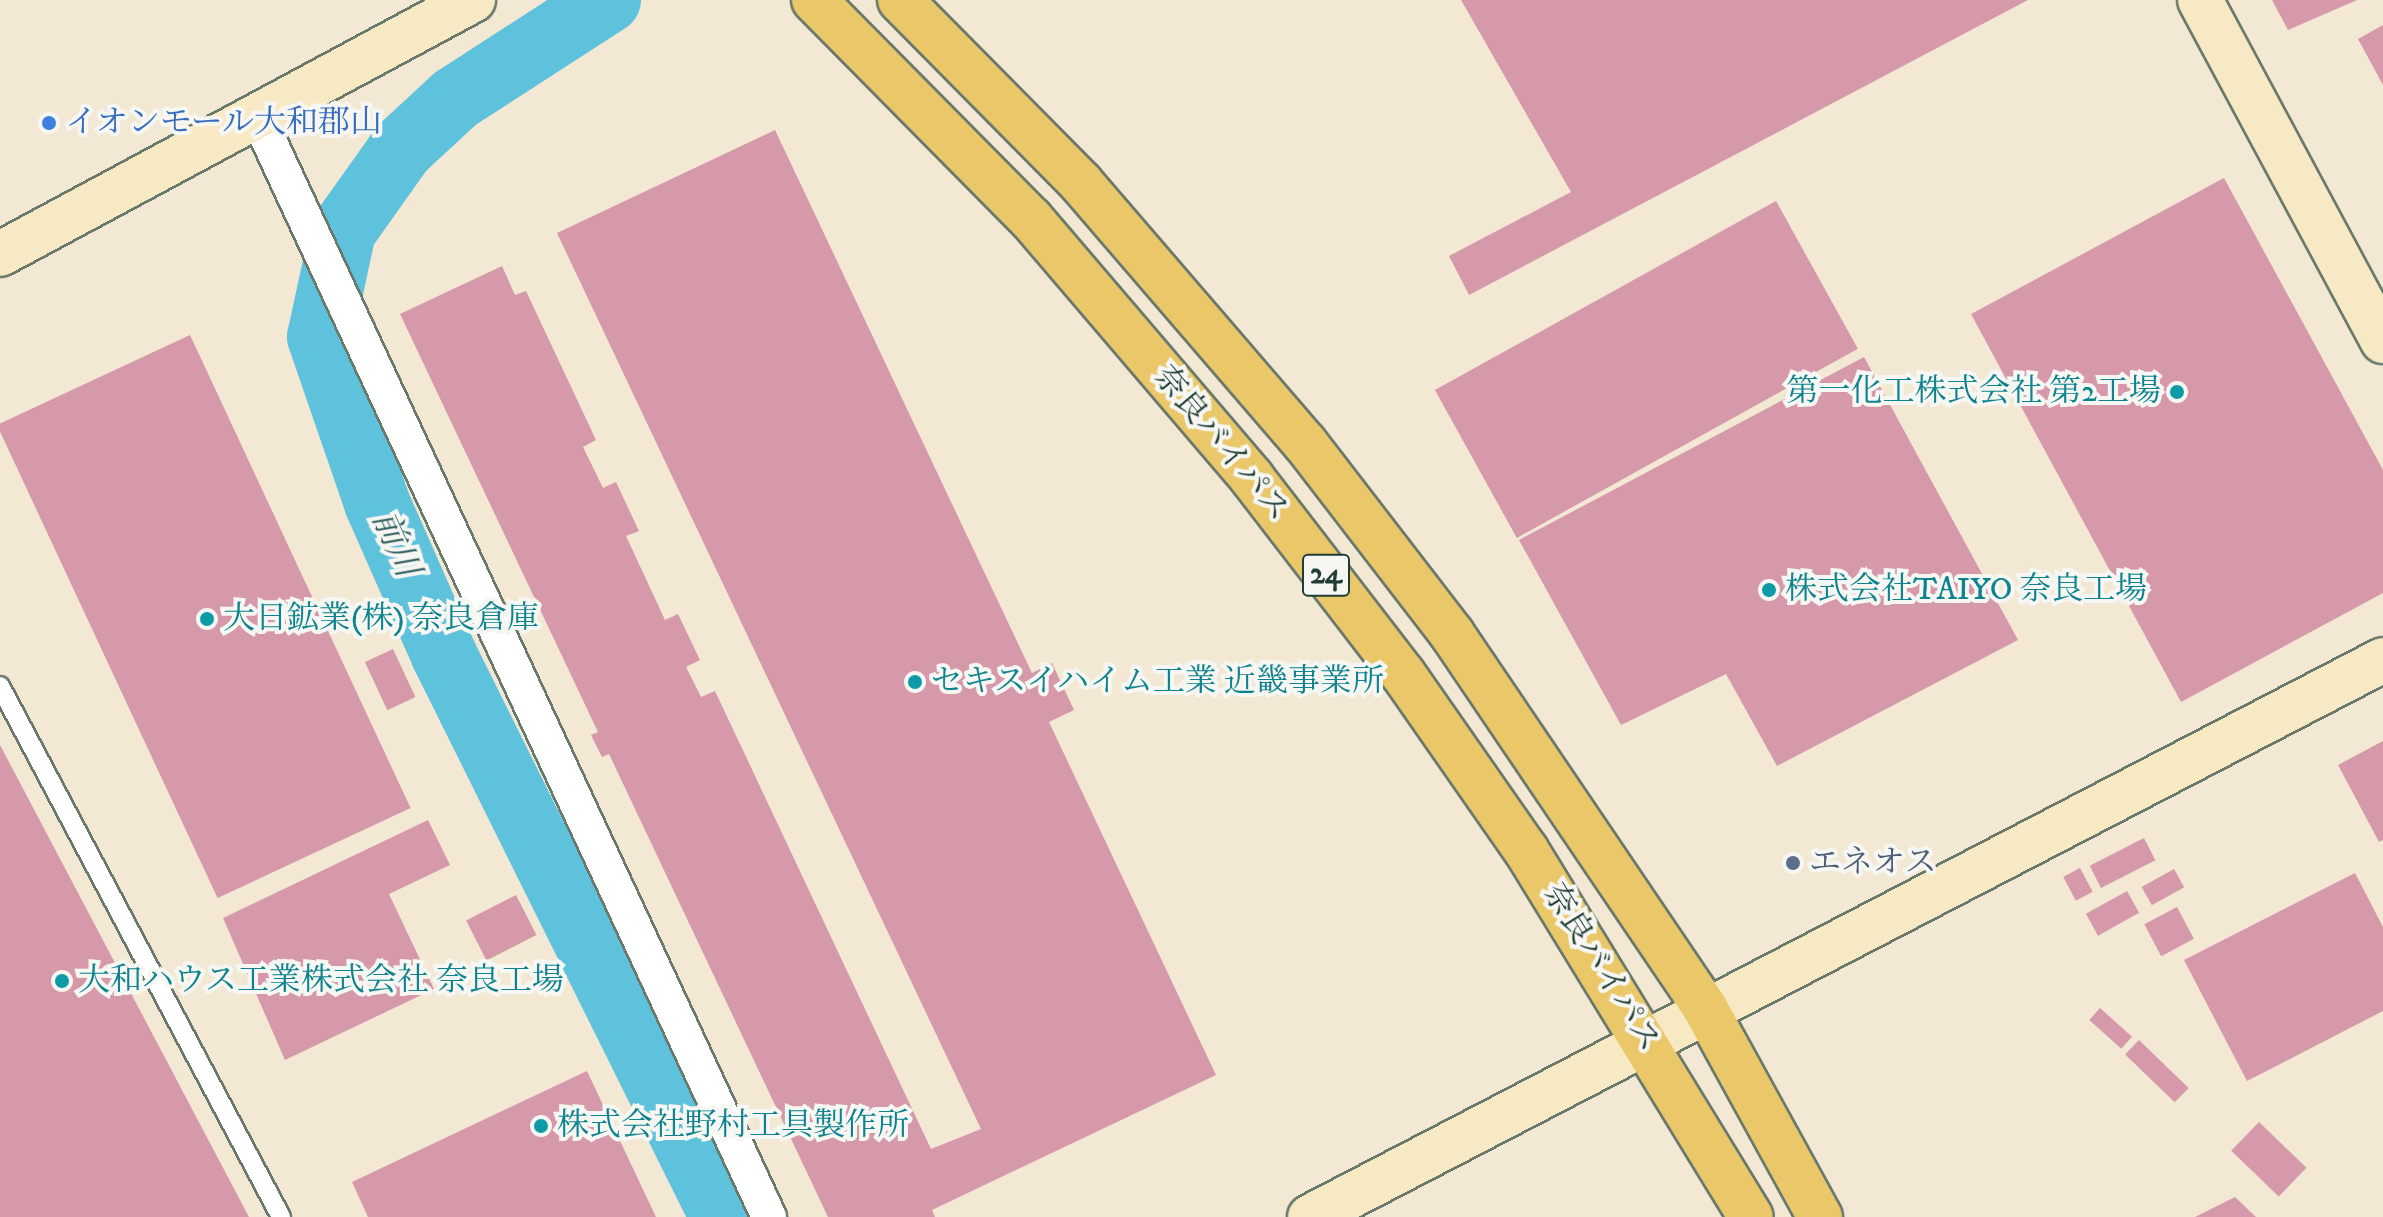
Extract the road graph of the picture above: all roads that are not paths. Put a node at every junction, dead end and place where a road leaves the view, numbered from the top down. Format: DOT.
graph roads {
  1 [pos="473,0"];
  2 [pos="814,0"];
  3 [pos="900,0"];
  4 [pos="2200,0"];
  5 [pos="257,115"];
  6 [pos="0,254"];
  7 [pos="2383,341"];
  8 [pos="2383,660"];
  9 [pos="0,686"];
  10 [pos="1705,1008"];
  11 [pos="1647,1039"];
  12 [pos="281,1217"];
  13 [pos="769,1217"];
  14 [pos="1310,1217"];
  15 [pos="1751,1217"];
  16 [pos="1820,1217"];
  1 -- 5 [label="street"];
  2 -- 11 [label="highway, 奈良バイパス / 24"];
  3 -- 10 [label="highway, 奈良バイパス / 24"];
  4 -- 7 [label="street"];
  5 -- 6 [label="street"];
  5 -- 13 [label="street"];
  8 -- 10 [label="street"];
  9 -- 12 [label="lane"];
  10 -- 11 [label="street"];
  10 -- 16 [label="highway, 奈良バイパス / 24"];
  11 -- 14 [label="street"];
  11 -- 15 [label="highway, 奈良バイパス / 24"];
}
